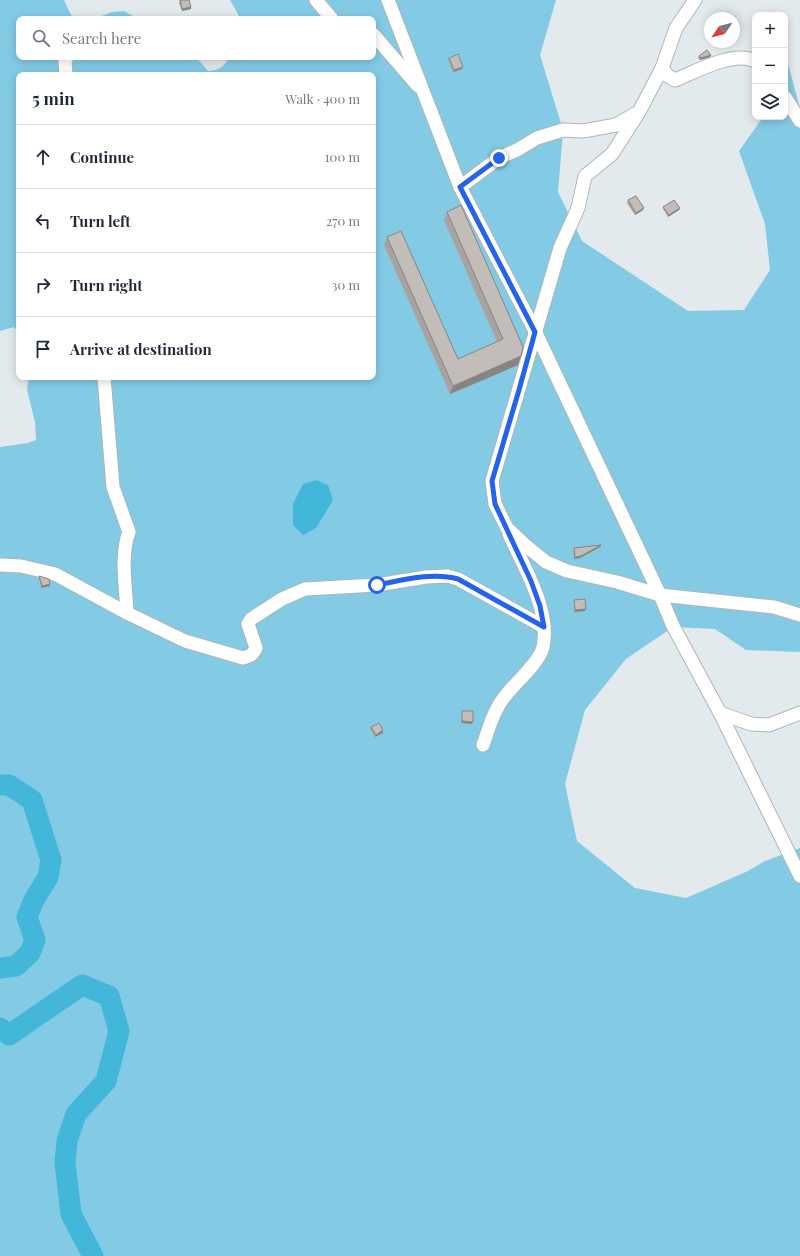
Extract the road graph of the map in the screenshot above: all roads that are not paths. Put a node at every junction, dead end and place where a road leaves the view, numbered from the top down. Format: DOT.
graph roads {
  1 [pos="316,0"];
  2 [pos="388,0"];
  3 [pos="695,0"];
  4 [pos="329,16"];
  5 [pos="376,37"];
  6 [pos="752,59"];
  7 [pos="66,60"];
  8 [pos="662,68"];
  9 [pos="66,72"];
  10 [pos="424,92"];
  11 [pos="788,102"];
  12 [pos="639,112"];
  13 [pos="800,121"];
  14 [pos="460,187"];
  15 [pos="535,332"];
  16 [pos="104,380"];
  17 [pos="507,528"];
  18 [pos="0,565"];
  19 [pos="660,595"];
  20 [pos="127,613"];
  21 [pos="800,616"];
  22 [pos="544,627"];
  23 [pos="720,713"];
  24 [pos="800,713"];
  25 [pos="483,745"];
  26 [pos="800,876"];
  1 -- 4 [label="street"];
  2 -- 10 [label="street"];
  3 -- 8 [label="street"];
  5 -- 10 [label="street"];
  6 -- 8 [label="street"];
  7 -- 9 [label="street"];
  8 -- 12 [label="street"];
  10 -- 14 [label="street"];
  11 -- 13 [label="street"];
  12 -- 14 [label="street"];
  12 -- 15 [label="street"];
  14 -- 15 [label="street"];
  15 -- 17 [label="street"];
  15 -- 19 [label="street"];
  16 -- 20 [label="street"];
  17 -- 19 [label="street"];
  17 -- 22 [label="street"];
  18 -- 20 [label="street"];
  19 -- 21 [label="street"];
  19 -- 23 [label="street"];
  20 -- 22 [label="street"];
  22 -- 25 [label="street"];
  23 -- 24 [label="street"];
  23 -- 26 [label="street"];
}
